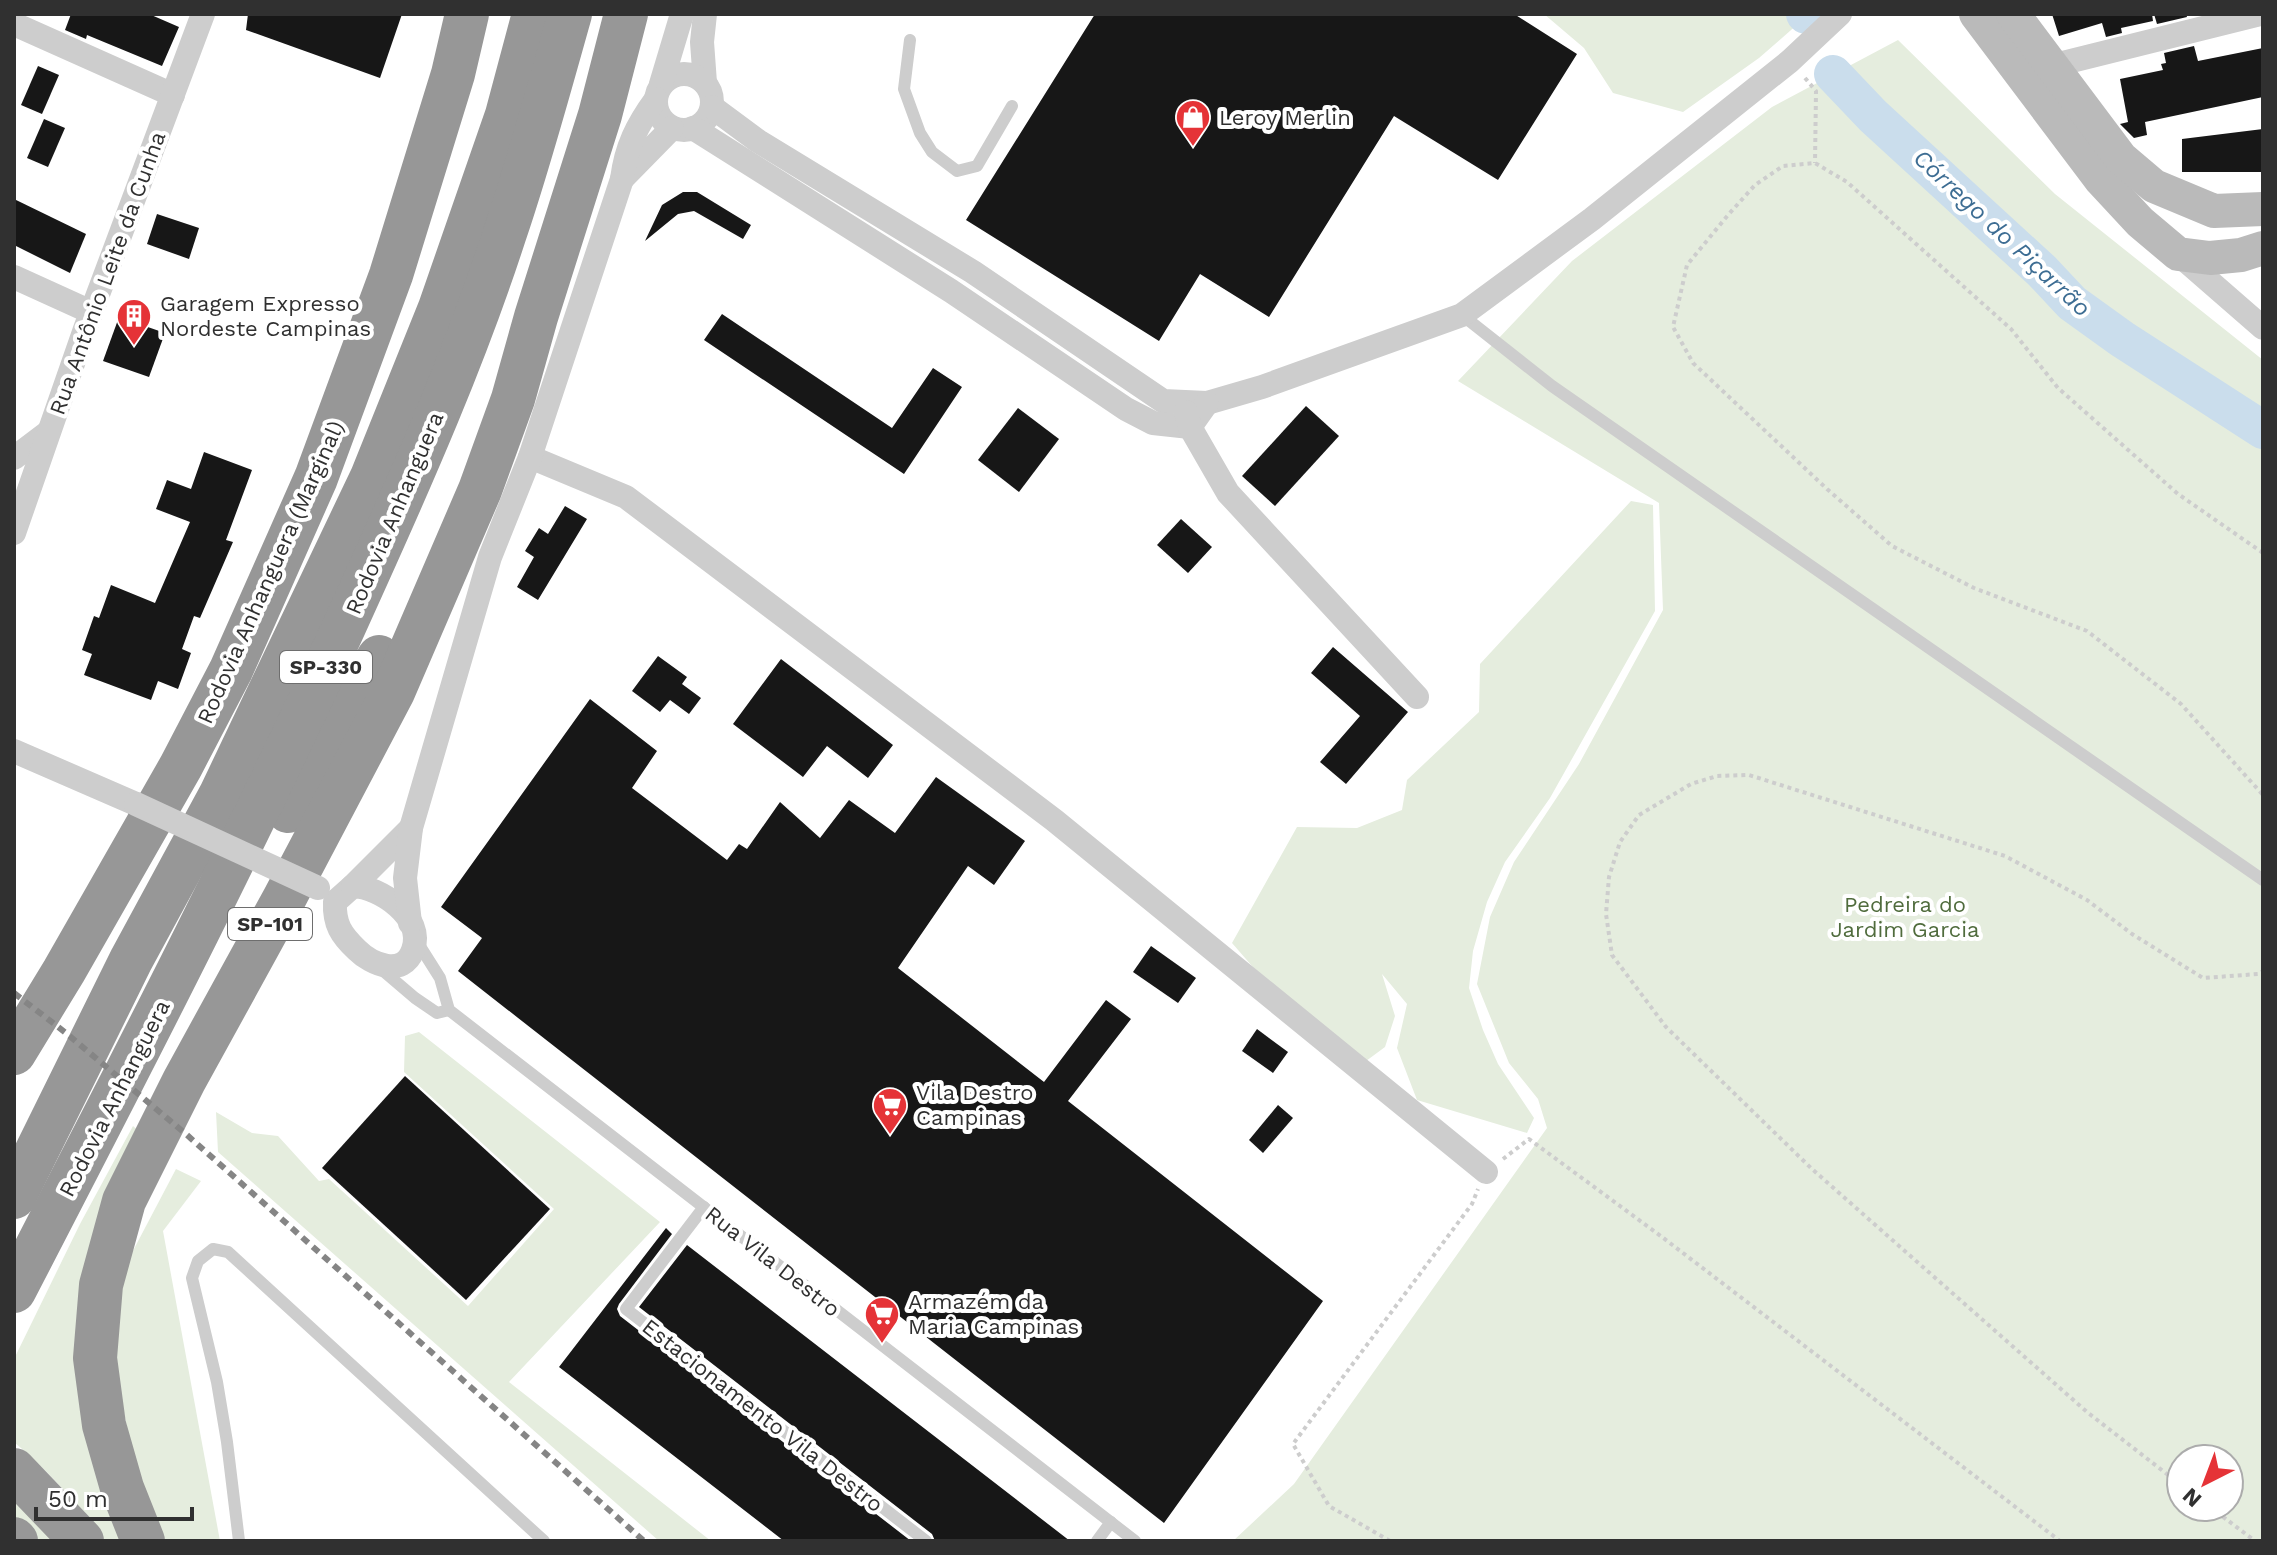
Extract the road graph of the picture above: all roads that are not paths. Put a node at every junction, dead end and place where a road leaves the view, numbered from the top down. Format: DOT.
graph roads {
  1 [pos="203,14"];
  2 [pos="442,14"];
  3 [pos="467,14"];
  4 [pos="509,14"];
  5 [pos="534,14"];
  6 [pos="570,14"];
  7 [pos="626,14"];
  8 [pos="682,14"];
  9 [pos="705,14"];
  10 [pos="1840,14"];
  11 [pos="1976,14"];
  12 [pos="2013,14"];
  13 [pos="2260,14"];
  14 [pos="14,24"];
  15 [pos="910,40"];
  16 [pos="2051,66"];
  17 [pos="658,91"];
  18 [pos="173,95"];
  19 [pos="709,95"];
  20 [pos="1012,106"];
  21 [pos="683,128"];
  22 [pos="622,179"];
  23 [pos="2263,209"];
  24 [pos="2214,211"];
  25 [pos="2263,248"];
  26 [pos="2194,256"];
  27 [pos="391,275"];
  28 [pos="14,277"];
  29 [pos="440,308"];
  30 [pos="91,312"];
  31 [pos="1462,315"];
  32 [pos="536,317"];
  33 [pos="2263,328"];
  34 [pos="1194,411"];
  35 [pos="47,433"];
  36 [pos="530,457"];
  37 [pos="14,458"];
  38 [pos="14,533"];
  39 [pos="1417,697"];
  40 [pos="14,751"];
  41 [pos="411,828"];
  42 [pos="2263,880"];
  43 [pos="335,892"];
  44 [pos="412,930"];
  45 [pos="131,960"];
  46 [pos="375,964"];
  47 [pos="164,1002"];
  48 [pos="449,1010"];
  49 [pos="14,1053"];
  50 [pos="14,1133"];
  51 [pos="1486,1172"];
  52 [pos="14,1197"];
  53 [pos="704,1207"];
  54 [pos="14,1291"];
  55 [pos="14,1470"];
  56 [pos="1111,1522"];
  57 [pos="82,1541"];
  58 [pos="143,1541"];
  59 [pos="239,1541"];
  60 [pos="544,1541"];
  61 [pos="926,1541"];
  62 [pos="1097,1541"];
  63 [pos="1135,1541"];
  1 -- 18 [label="street, Rua Antônio Leite da Cunha"];
  2 -- 27 [label="highway"];
  3 -- 27 [label="highway, Rodovia Anhanguera (Marginal)"];
  4 -- 29 [label="highway"];
  5 -- 29 [label="highway, Rodovia Anhanguera / SP-330"];
  6 -- 47 [label="highway, Rodovia Anhanguera / SP-330"];
  7 -- 32 [label="highway"];
  8 -- 17 [label="street"];
  9 -- 19 [label="street"];
  10 -- 31 [label="street"];
  11 -- 26 [label="street"];
  12 -- 16 [label="street"];
  13 -- 16 [label="street"];
  14 -- 18 [label="street"];
  15 -- 20 [label="lane"];
  16 -- 24 [label="street"];
  17 -- 19 [label="street"];
  17 -- 21 [label="street"];
  17 -- 22 [label="street"];
  18 -- 30 [label="street, Rua Antônio Leite da Cunha"];
  19 -- 21 [label="street"];
  19 -- 34 [label="street"];
  21 -- 22 [label="street"];
  21 -- 34 [label="street"];
  22 -- 36 [label="street"];
  23 -- 24 [label="street"];
  24 -- 26 [label="street"];
  25 -- 26 [label="street"];
  26 -- 33 [label="street"];
  27 -- 49 [label="highway, Rodovia Anhanguera (Marginal)"];
  28 -- 30 [label="street"];
  29 -- 45 [label="highway, Rodovia Anhanguera / SP-330"];
  30 -- 35 [label="street, Rua Antônio Leite da Cunha"];
  31 -- 34 [label="street"];
  31 -- 42 [label="lane"];
  32 -- 47 [label="highway"];
  32 -- 58 [label="highway, SP-101"];
  34 -- 39 [label="street"];
  35 -- 37 [label="street"];
  35 -- 38 [label="street, Rua Antônio Leite da Cunha"];
  36 -- 41 [label="street"];
  36 -- 51 [label="street"];
  40 -- 43 [label="street, bridge"];
  41 -- 43 [label="street"];
  41 -- 44 [label="street"];
  43 -- 44 [label="street"];
  43 -- 46 [label="street"];
  44 -- 46 [label="street"];
  44 -- 48 [label="lane"];
  45 -- 50 [label="highway"];
  45 -- 52 [label="highway, Rodovia Anhanguera / SP-330"];
  46 -- 48 [label="lane, Rua Vila Destro"];
  47 -- 54 [label="highway, Rodovia Anhanguera / SP-330"];
  48 -- 53 [label="lane, Rua Vila Destro"];
  53 -- 56 [label="lane, Rua Vila Destro"];
  53 -- 61 [label="lane, Estacionamento Vila Destro"];
  55 -- 57 [label="highway"];
  56 -- 62 [label="lane"];
  56 -- 63 [label="lane, Rua Vila Destro"];
  59 -- 60 [label="lane"];
}
